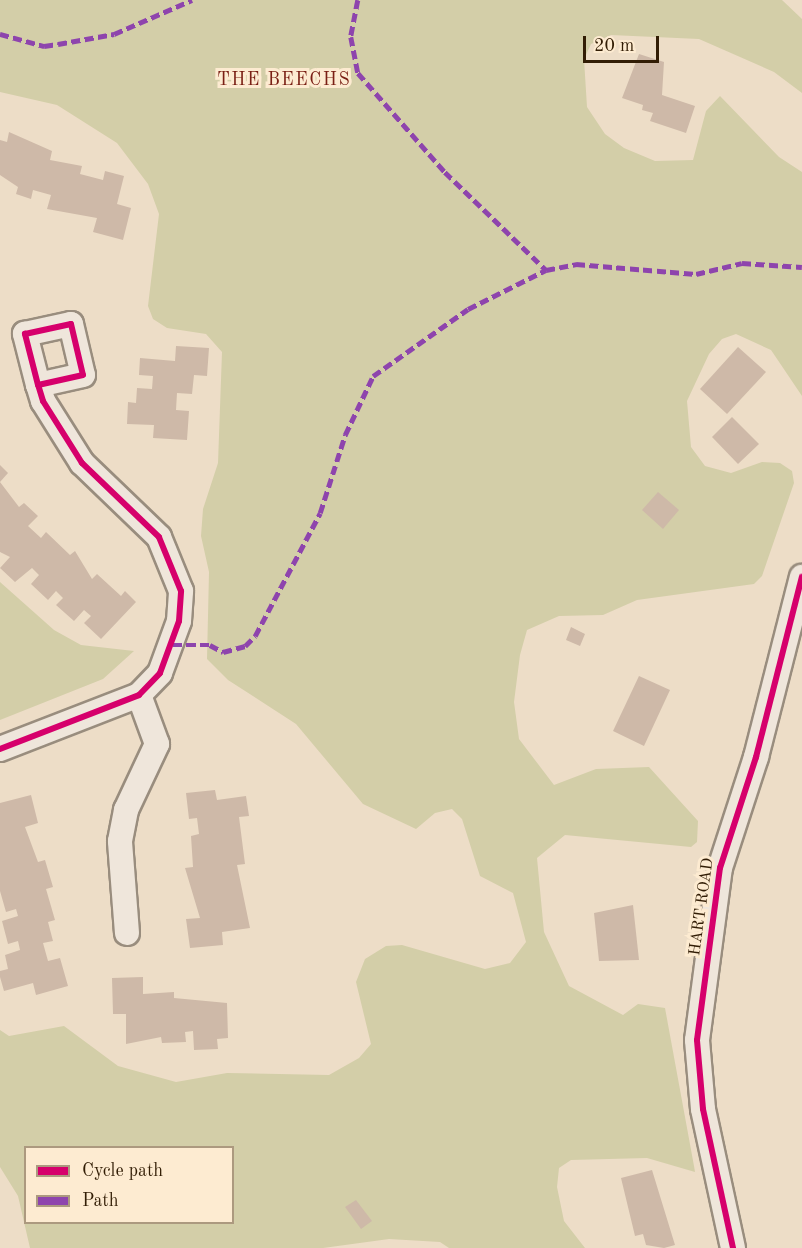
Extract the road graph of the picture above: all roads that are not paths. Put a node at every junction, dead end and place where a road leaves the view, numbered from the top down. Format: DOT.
graph roads {
  1 [pos="38,386"];
  2 [pos="802,577"];
  3 [pos="139,695"];
  4 [pos="0,749"];
  5 [pos="127,933"];
  6 [pos="733,1248"];
  1 -- 3 [label="street"];
  2 -- 6 [label="street, HART ROAD"];
  3 -- 4 [label="street"];
  3 -- 5 [label="street"];
}
